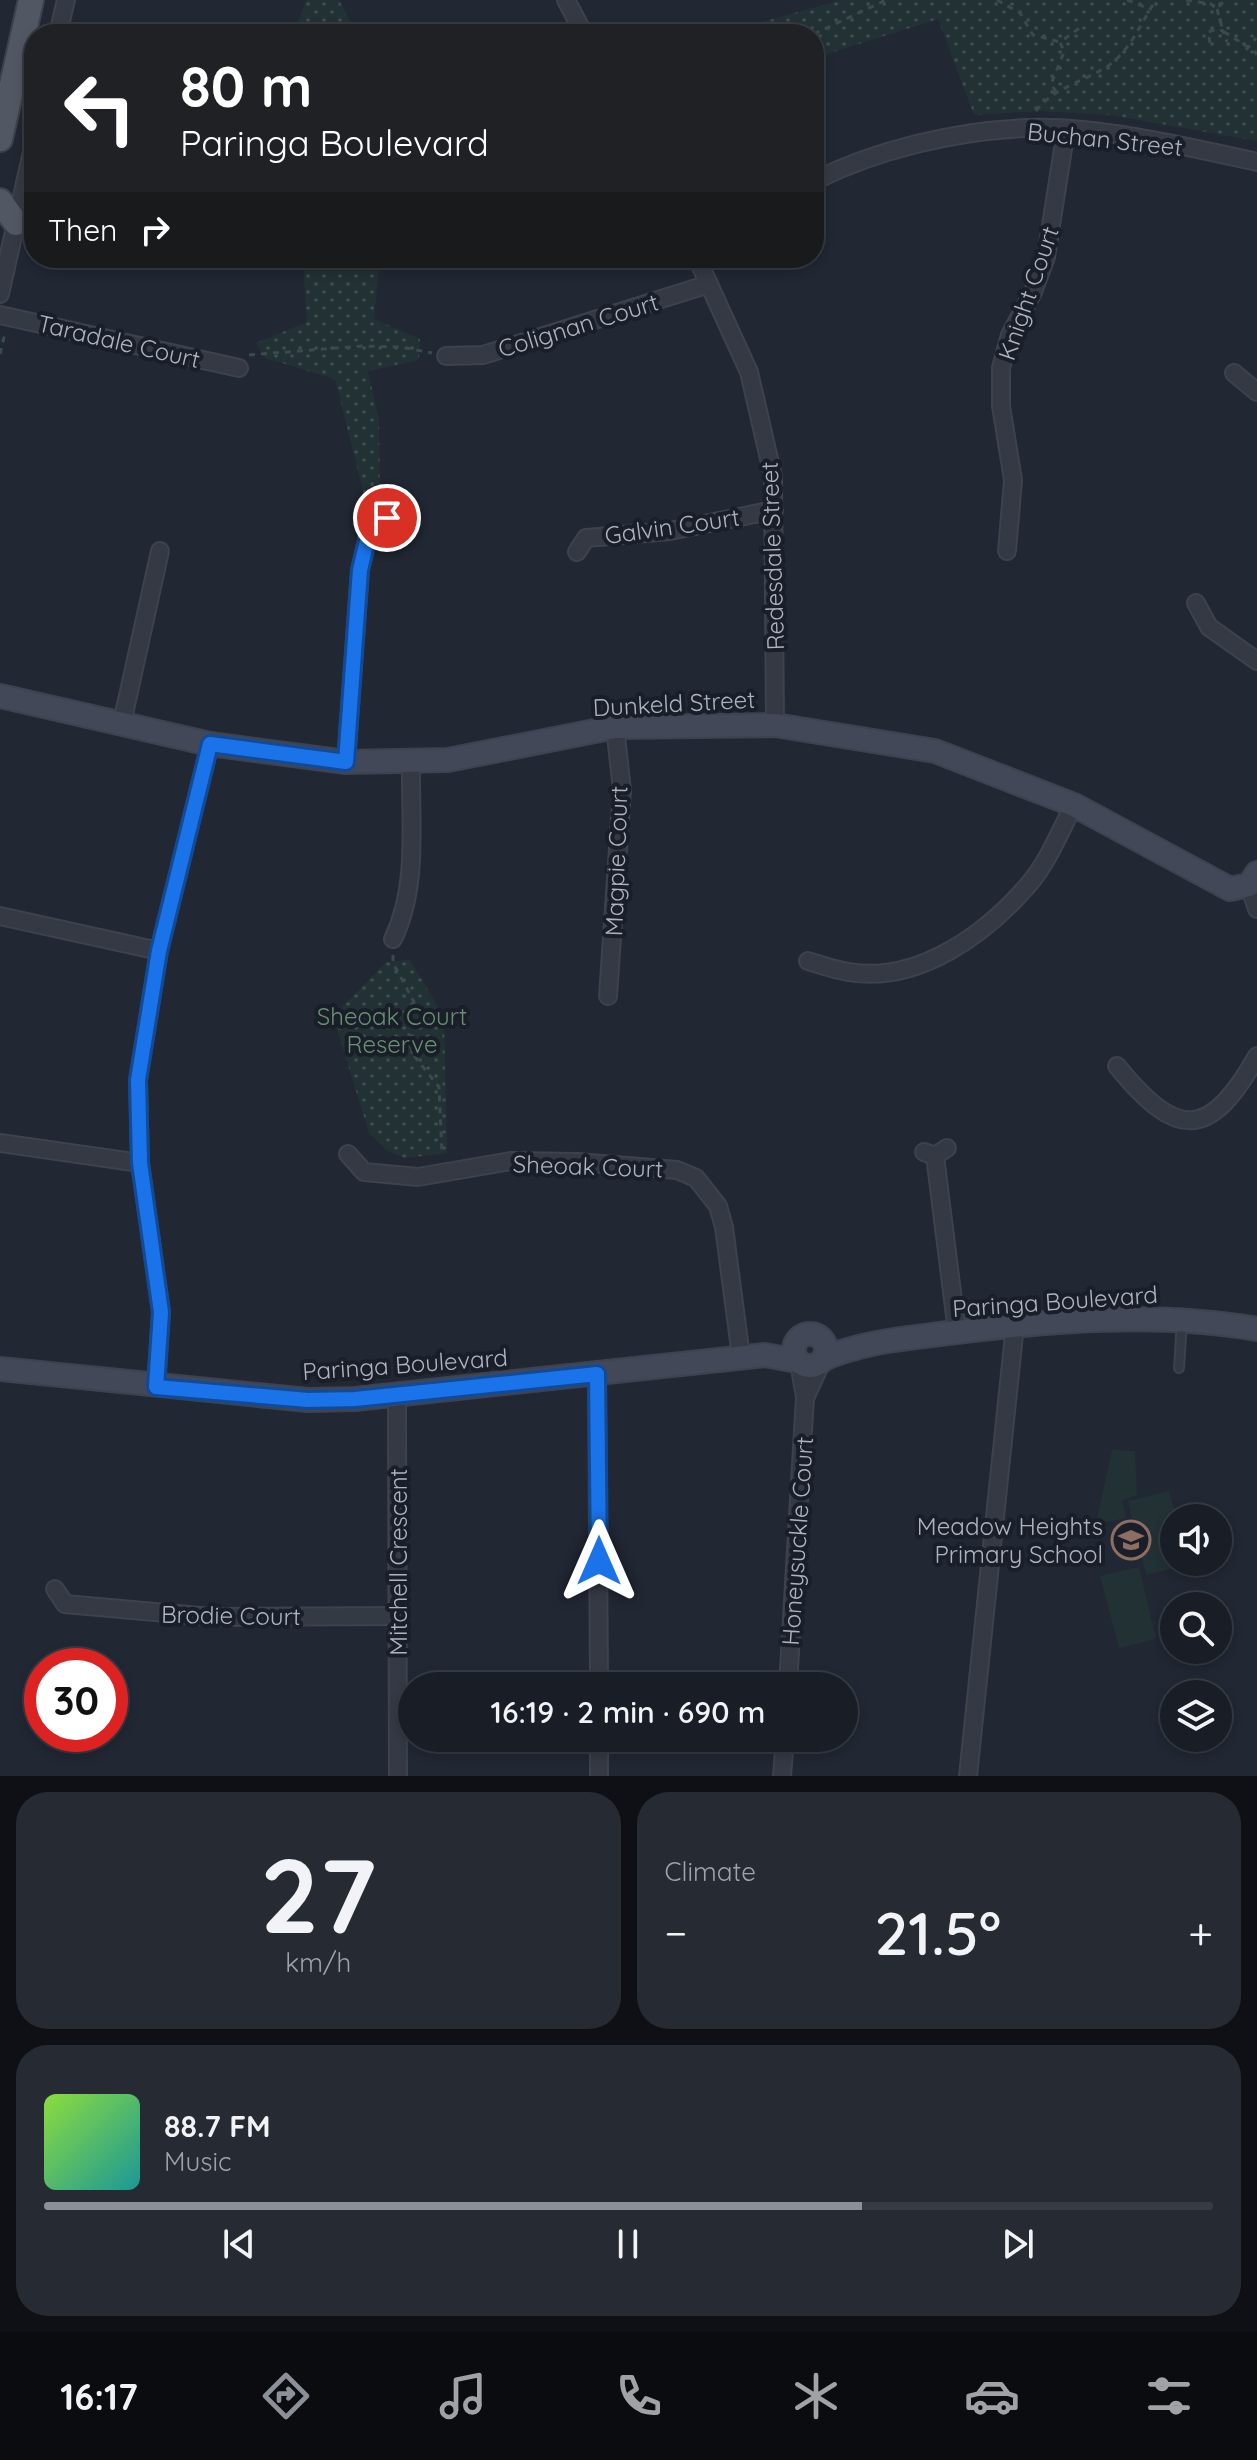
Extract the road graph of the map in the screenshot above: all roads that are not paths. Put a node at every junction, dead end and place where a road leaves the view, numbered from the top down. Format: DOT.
graph roads {
  1 [pos="31,0"];
  2 [pos="66,0"];
  3 [pos="566,0"];
  4 [pos="26,24"];
  5 [pos="60,24"];
  6 [pos="579,24"];
  7 [pos="24,31"];
  8 [pos="1066,130"];
  9 [pos="0,139"];
  10 [pos="1257,162"];
  11 [pos="824,177"];
  12 [pos="24,187"];
  13 [pos="0,201"];
  14 [pos="16,223"];
  15 [pos="702,268"];
  16 [pos="709,284"];
  17 [pos="0,294"];
  18 [pos="0,315"];
  19 [pos="446,356"];
  20 [pos="231,366"];
  21 [pos="1234,373"];
  22 [pos="1257,392"];
  23 [pos="774,510"];
  24 [pos="387,518"];
  25 [pos="160,551"];
  26 [pos="1007,551"];
  27 [pos="577,552"];
  28 [pos="1196,603"];
  29 [pos="1257,661"];
  30 [pos="0,696"];
  31 [pos="122,723"];
  32 [pos="775,725"];
  33 [pos="615,727"];
  34 [pos="210,744"];
  35 [pos="346,762"];
  36 [pos="411,763"];
  37 [pos="1074,805"];
  38 [pos="1245,883"];
  39 [pos="1257,909"];
  40 [pos="0,916"];
  41 [pos="393,939"];
  42 [pos="159,951"];
  43 [pos="808,961"];
  44 [pos="608,996"];
  45 [pos="1257,1056"];
  46 [pos="1117,1066"];
  47 [pos="0,1143"];
  48 [pos="935,1152"];
  49 [pos="348,1154"];
  50 [pos="140,1163"];
  51 [pos="1182,1321"];
  52 [pos="1015,1325"];
  53 [pos="1257,1329"];
  54 [pos="957,1332"];
  55 [pos="809,1354"];
  56 [pos="741,1357"];
  57 [pos="1179,1368"];
  58 [pos="0,1369"];
  59 [pos="597,1374"];
  60 [pos="156,1387"];
  61 [pos="397,1396"];
  62 [pos="55,1589"];
  63 [pos="399,1616"];
  64 [pos="599,1672"];
  65 [pos="789,1672"];
  66 [pos="599,1752"];
  67 [pos="784,1752"];
  68 [pos="398,1776"];
  69 [pos="599,1776"];
  70 [pos="782,1776"];
  71 [pos="968,1776"];
  1 -- 4 [label="main road"];
  2 -- 5 [label="street"];
  3 -- 6 [label="street"];
  7 -- 9 [label="main road"];
  8 -- 10 [label="street, Buchan Street"];
  8 -- 11 [label="street, Buchan Street"];
  8 -- 26 [label="street, Knight Court"];
  12 -- 14 [label="street"];
  13 -- 14 [label="main road"];
  14 -- 17 [label="street"];
  15 -- 16 [label="street, Redesdale Street"];
  16 -- 19 [label="street, Colignan Court"];
  16 -- 23 [label="street, Redesdale Street"];
  18 -- 20 [label="street, Taradale Court"];
  21 -- 22 [label="street"];
  23 -- 27 [label="street, Galvin Court"];
  23 -- 32 [label="street, Redesdale Street"];
  24 -- 35 [label="street"];
  25 -- 31 [label="street"];
  28 -- 29 [label="street"];
  30 -- 31 [label="street, Dunkeld Street"];
  31 -- 34 [label="street, Dunkeld Street"];
  32 -- 33 [label="street, Dunkeld Street"];
  32 -- 37 [label="street, Dunkeld Street"];
  33 -- 36 [label="street, Dunkeld Street"];
  33 -- 44 [label="street, Magpie Court"];
  34 -- 35 [label="street, Dunkeld Street"];
  34 -- 42 [label="street"];
  35 -- 36 [label="street, Dunkeld Street"];
  36 -- 41 [label="street"];
  37 -- 38 [label="street, Dunkeld Street"];
  37 -- 43 [label="street"];
  38 -- 39 [label="street, Dunkeld Street"];
  40 -- 42 [label="street"];
  42 -- 50 [label="street"];
  45 -- 46 [label="street"];
  47 -- 50 [label="street"];
  48 -- 54 [label="street"];
  49 -- 56 [label="street, Sheoak Court"];
  50 -- 60 [label="street"];
  51 -- 52 [label="street, Paringa Boulevard"];
  51 -- 53 [label="street, Paringa Boulevard"];
  51 -- 57 [label="lane"];
  52 -- 54 [label="street, Paringa Boulevard"];
  52 -- 71 [label="street"];
  54 -- 55 [label="street, Paringa Boulevard"];
  55 -- 56 [label="street, Paringa Boulevard"];
  55 -- 65 [label="street, Honeysuckle Court"];
  56 -- 59 [label="street, Paringa Boulevard"];
  58 -- 60 [label="street, Paringa Boulevard"];
  59 -- 61 [label="street, Paringa Boulevard"];
  59 -- 64 [label="street"];
  60 -- 61 [label="street, Paringa Boulevard"];
  61 -- 63 [label="street, Mitchell Crescent"];
  62 -- 63 [label="street, Brodie Court"];
  63 -- 68 [label="street, Mitchell Crescent"];
  66 -- 69 [label="street"];
  67 -- 70 [label="street"];
}
